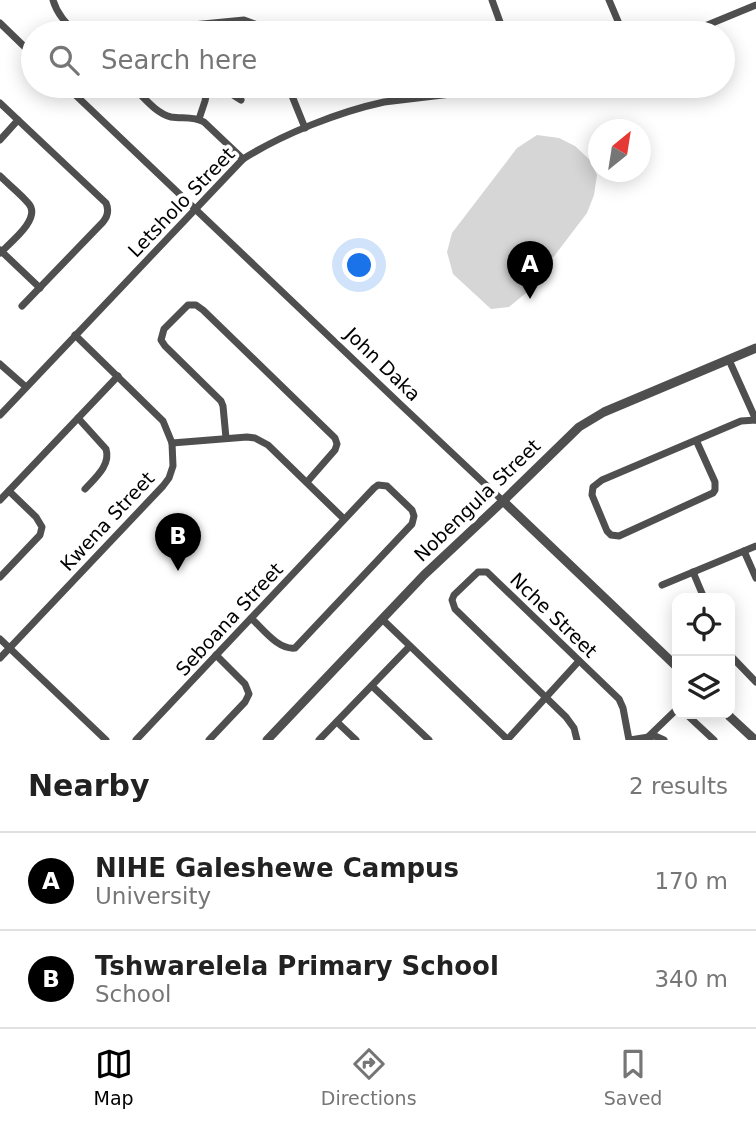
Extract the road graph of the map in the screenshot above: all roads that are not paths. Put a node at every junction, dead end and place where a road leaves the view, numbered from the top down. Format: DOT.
graph roads {
  1 [pos="53,0"];
  2 [pos="492,0"];
  3 [pos="609,0"];
  4 [pos="751,4"];
  5 [pos="65,21"];
  6 [pos="500,21"];
  7 [pos="618,21"];
  8 [pos="714,21"];
  9 [pos="0,23"];
  10 [pos="21,43"];
  11 [pos="79,98"];
  12 [pos="145,98"];
  13 [pos="206,98"];
  14 [pos="238,98"];
  15 [pos="293,98"];
  16 [pos="416,98"];
  17 [pos="241,100"];
  18 [pos="0,103"];
  19 [pos="198,119"];
  20 [pos="19,120"];
  21 [pos="305,128"];
  22 [pos="0,140"];
  23 [pos="243,159"];
  24 [pos="0,176"];
  25 [pos="195,209"];
  26 [pos="0,251"];
  27 [pos="40,288"];
  28 [pos="22,306"];
  29 [pos="75,335"];
  30 [pos="756,348"];
  31 [pos="729,360"];
  32 [pos="0,364"];
  33 [pos="118,376"];
  34 [pos="26,387"];
  35 [pos="0,415"];
  36 [pos="78,418"];
  37 [pos="756,420"];
  38 [pos="226,438"];
  39 [pos="696,440"];
  40 [pos="172,443"];
  41 [pos="307,482"];
  42 [pos="85,489"];
  43 [pos="9,491"];
  44 [pos="0,500"];
  45 [pos="503,501"];
  46 [pos="344,519"];
  47 [pos="756,545"];
  48 [pos="744,551"];
  49 [pos="692,572"];
  50 [pos="0,577"];
  51 [pos="756,578"];
  52 [pos="662,585"];
  53 [pos="702,593"];
  54 [pos="251,618"];
  55 [pos="382,619"];
  56 [pos="0,639"];
  57 [pos="410,647"];
  58 [pos="9,648"];
  59 [pos="216,655"];
  60 [pos="732,656"];
  61 [pos="0,658"];
  62 [pos="579,662"];
  63 [pos="672,662"];
  64 [pos="756,682"];
  65 [pos="372,686"];
  66 [pos="546,698"];
  67 [pos="672,714"];
  68 [pos="691,719"];
  69 [pos="732,719"];
  70 [pos="337,722"];
  71 [pos="649,736"];
  72 [pos="106,740"];
  73 [pos="136,740"];
  74 [pos="209,740"];
  75 [pos="267,740"];
  76 [pos="319,740"];
  77 [pos="356,740"];
  78 [pos="429,740"];
  79 [pos="508,740"];
  80 [pos="577,740"];
  81 [pos="629,740"];
  82 [pos="664,740"];
  83 [pos="714,740"];
  84 [pos="755,740"];
  1 -- 5 [label="street"];
  2 -- 6 [label="street"];
  3 -- 7 [label="street"];
  4 -- 8 [label="street"];
  9 -- 10 [label="street"];
  11 -- 25 [label="street, John Daka"];
  12 -- 19 [label="street"];
  13 -- 19 [label="street"];
  14 -- 17 [label="street"];
  15 -- 21 [label="street"];
  16 -- 21 [label="street, Letsholo Street"];
  18 -- 20 [label="street"];
  19 -- 23 [label="street"];
  20 -- 22 [label="street"];
  20 -- 27 [label="street"];
  21 -- 23 [label="street, Letsholo Street"];
  23 -- 25 [label="street, Letsholo Street"];
  24 -- 26 [label="street"];
  25 -- 29 [label="street, Letsholo Street"];
  25 -- 45 [label="street, John Daka"];
  26 -- 27 [label="street"];
  27 -- 28 [label="street"];
  29 -- 33 [label="street"];
  29 -- 34 [label="street, Letsholo Street"];
  30 -- 31 [label="street, Nobengula Street"];
  31 -- 37 [label="street"];
  31 -- 45 [label="street, Nobengula Street"];
  32 -- 34 [label="street"];
  33 -- 36 [label="street"];
  33 -- 40 [label="street"];
  34 -- 35 [label="street, Letsholo Street"];
  36 -- 42 [label="street"];
  36 -- 43 [label="street"];
  37 -- 39 [label="street"];
  38 -- 40 [label="street"];
  38 -- 41 [label="street"];
  38 -- 41 [label="street"];
  39 -- 39 [label="street"];
  40 -- 58 [label="street, Kwena Street"];
  41 -- 46 [label="street"];
  43 -- 44 [label="street"];
  43 -- 50 [label="street"];
  45 -- 55 [label="street, Nobengula Street"];
  45 -- 63 [label="street, John Daka"];
  46 -- 54 [label="street, Seboana Street"];
  46 -- 54 [label="street, Seboana Street"];
  47 -- 48 [label="street"];
  48 -- 49 [label="street"];
  48 -- 51 [label="street"];
  49 -- 52 [label="street"];
  49 -- 53 [label="street"];
  54 -- 59 [label="street, Seboana Street"];
  55 -- 57 [label="street"];
  55 -- 75 [label="street, Nobengula Street"];
  56 -- 58 [label="street"];
  57 -- 65 [label="street"];
  57 -- 79 [label="street"];
  58 -- 61 [label="street, Kwena Street"];
  58 -- 72 [label="street"];
  59 -- 73 [label="street, Seboana Street"];
  59 -- 74 [label="street"];
  60 -- 64 [label="street"];
  62 -- 66 [label="street"];
  62 -- 66 [label="street, Nche Street"];
  62 -- 81 [label="street, Nche Street"];
  65 -- 70 [label="street"];
  65 -- 78 [label="street"];
  66 -- 79 [label="street"];
  66 -- 80 [label="street, Nche Street"];
  67 -- 71 [label="street"];
  68 -- 83 [label="street"];
  69 -- 84 [label="street"];
  70 -- 76 [label="street"];
  70 -- 77 [label="street"];
  71 -- 81 [label="street"];
  71 -- 82 [label="street"];
}
